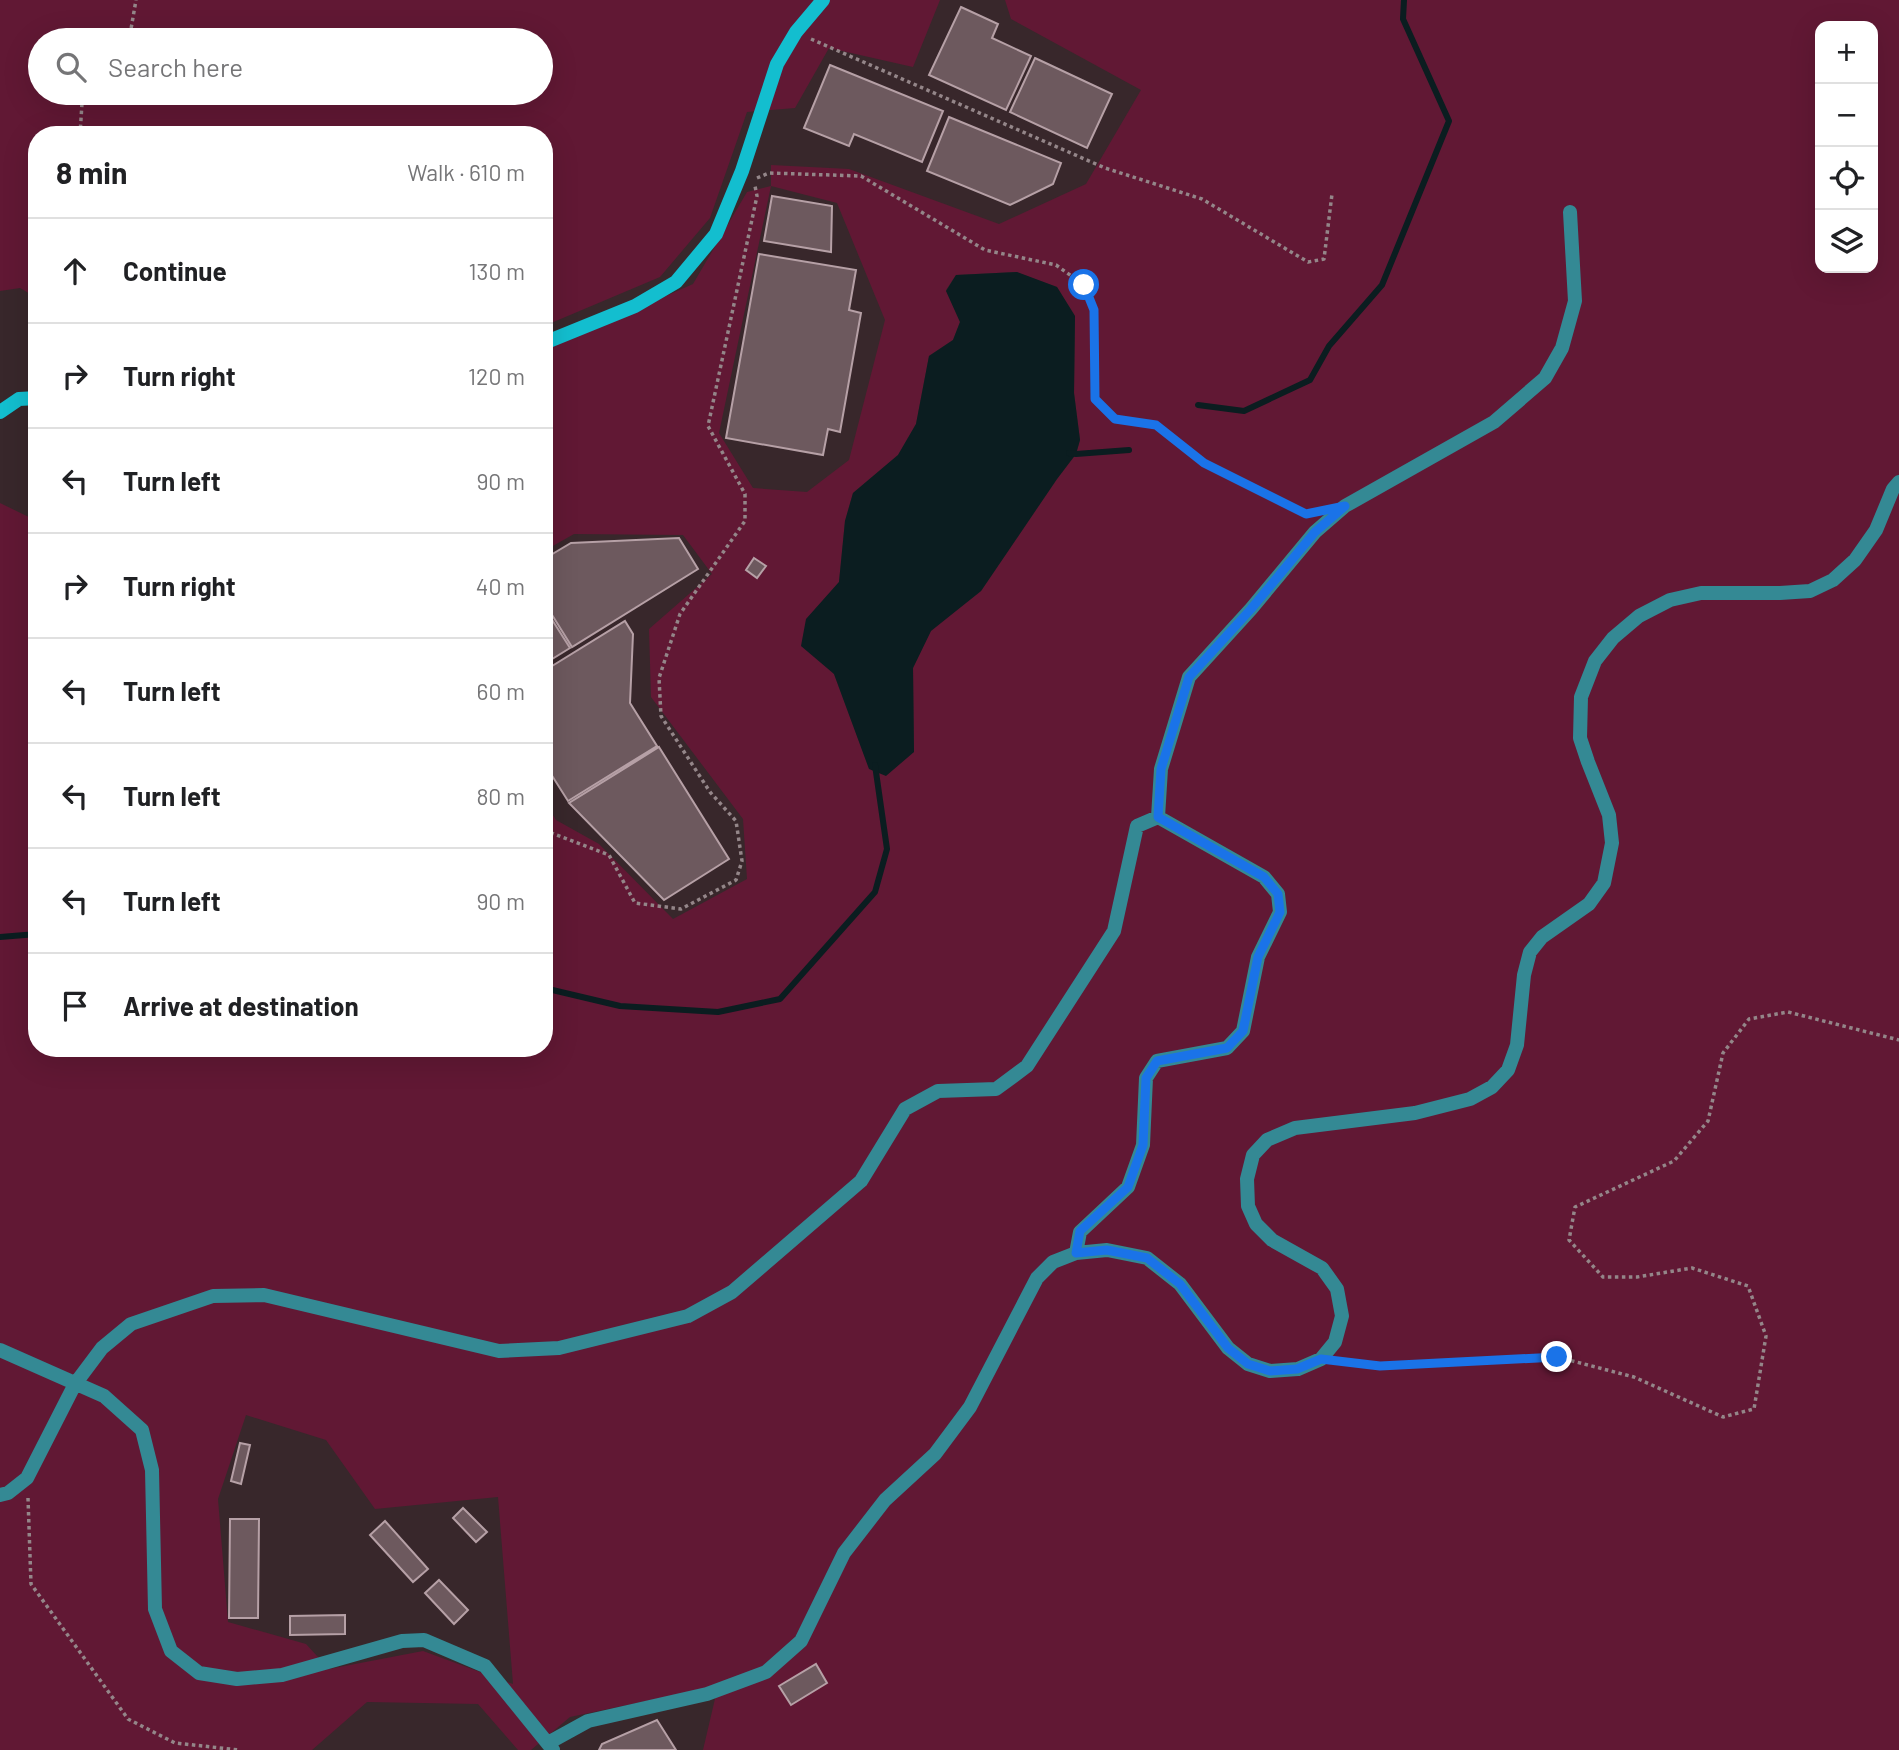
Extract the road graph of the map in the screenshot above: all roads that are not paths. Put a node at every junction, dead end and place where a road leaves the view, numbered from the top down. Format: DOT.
graph roads {
  1 [pos="823,0"];
  2 [pos="1570,212"];
  3 [pos="553,339"];
  4 [pos="28,398"];
  5 [pos="0,412"];
  6 [pos="1899,482"];
  7 [pos="1158,817"];
  8 [pos="1076,1253"];
  9 [pos="0,1350"];
  10 [pos="75,1384"];
  11 [pos="0,1495"];
  12 [pos="550,1747"];
  1 -- 3 [label="street"];
  2 -- 7 [label="street"];
  4 -- 5 [label="street"];
  6 -- 8 [label="street"];
  7 -- 8 [label="street"];
  7 -- 10 [label="street"];
  8 -- 12 [label="street"];
  9 -- 10 [label="street"];
  10 -- 11 [label="street"];
  10 -- 12 [label="street"];
}
